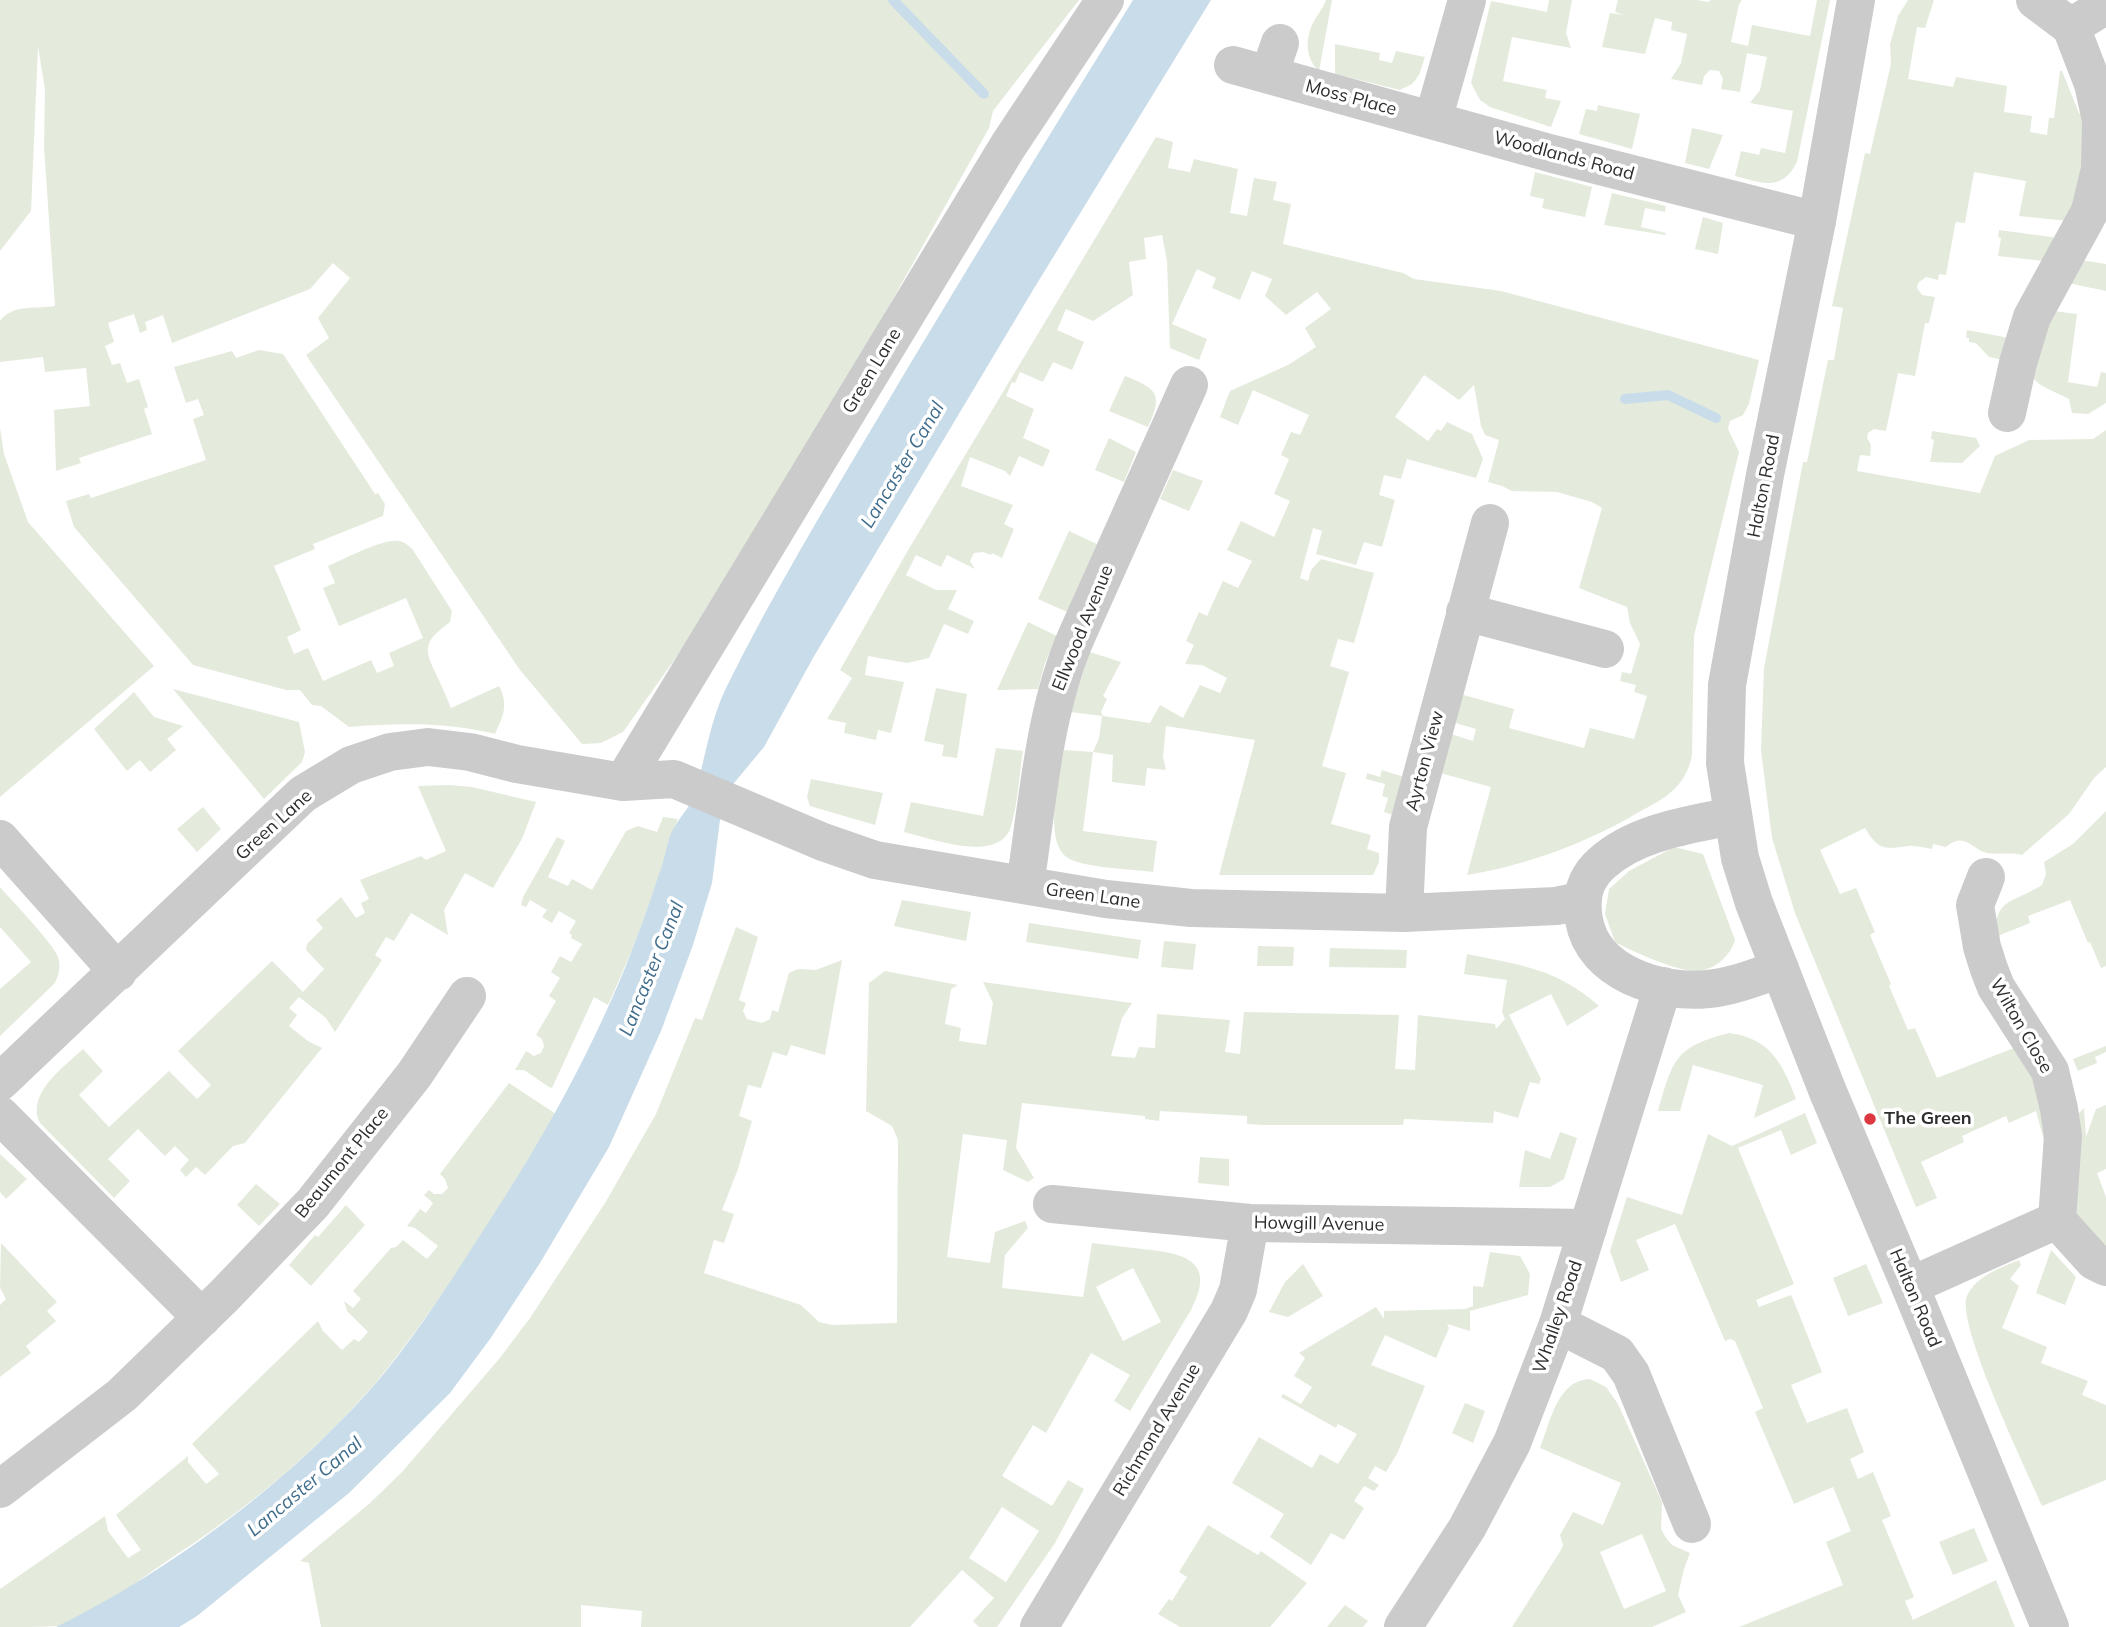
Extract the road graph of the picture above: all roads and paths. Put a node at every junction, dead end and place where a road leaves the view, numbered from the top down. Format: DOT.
graph roads {
  1 [pos="1105,0"];
  2 [pos="1467,0"];
  3 [pos="1856,0"];
  4 [pos="2035,0"];
  5 [pos="2106,5"];
  6 [pos="2071,27"];
  7 [pos="1233,65"];
  8 [pos="1433,120"];
  9 [pos="1817,221"];
  10 [pos="1189,385"];
  11 [pos="2007,413"];
  12 [pos="1490,523"];
  13 [pos="1465,612"];
  14 [pos="1605,649"];
  15 [pos="623,782"];
  16 [pos="1732,816"];
  17 [pos="0,839"];
  18 [pos="1986,877"];
  19 [pos="1025,885"];
  20 [pos="1581,901"];
  21 [pos="1404,914"];
  22 [pos="1780,969"];
  23 [pos="118,972"];
  24 [pos="1663,986"];
  25 [pos="467,996"];
  26 [pos="0,1082"];
  27 [pos="0,1115"];
  28 [pos="1052,1204"];
  29 [pos="2057,1220"];
  30 [pos="1250,1223"];
  31 [pos="1588,1228"];
  32 [pos="2106,1267"];
  33 [pos="1910,1286"];
  34 [pos="202,1318"];
  35 [pos="1558,1324"];
  36 [pos="0,1489"];
  37 [pos="1692,1524"];
  38 [pos="1039,1627"];
  39 [pos="1404,1627"];
  40 [pos="2050,1627"];
  1 -- 15 [label="street, Green Lane"];
  2 -- 8 [label="street"];
  3 -- 9 [label="street, Halton Road"];
  4 -- 6 [label="street"];
  5 -- 6 [label="street"];
  6 -- 11 [label="street"];
  7 -- 8 [label="street, Moss Place"];
  8 -- 9 [label="street, Woodlands Road"];
  9 -- 16 [label="street, Halton Road"];
  10 -- 19 [label="street, Ellwood Avenue"];
  12 -- 13 [label="street, Ayrton View"];
  13 -- 14 [label="street"];
  13 -- 21 [label="street, Ayrton View"];
  15 -- 19 [label="street, Green Lane"];
  15 -- 23 [label="street, Green Lane"];
  16 -- 20 [label="street"];
  16 -- 22 [label="street, Halton Road"];
  17 -- 23 [label="street"];
  18 -- 29 [label="street, Wilton Close"];
  19 -- 21 [label="street, Green Lane"];
  20 -- 21 [label="street, Green Lane"];
  20 -- 24 [label="street"];
  22 -- 24 [label="street"];
  22 -- 33 [label="street, Halton Road"];
  23 -- 26 [label="street, Green Lane"];
  24 -- 31 [label="street, Whalley Road"];
  25 -- 34 [label="street, Beaumont Place"];
  27 -- 34 [label="street"];
  28 -- 30 [label="street, Howgill Avenue"];
  29 -- 32 [label="street"];
  29 -- 33 [label="street"];
  30 -- 31 [label="street, Howgill Avenue"];
  30 -- 38 [label="street, Richmond Avenue"];
  31 -- 35 [label="street, Whalley Road"];
  33 -- 40 [label="street, Halton Road"];
  34 -- 36 [label="street, Beaumont Place"];
  35 -- 37 [label="street"];
  35 -- 39 [label="street, Whalley Road"];
}
